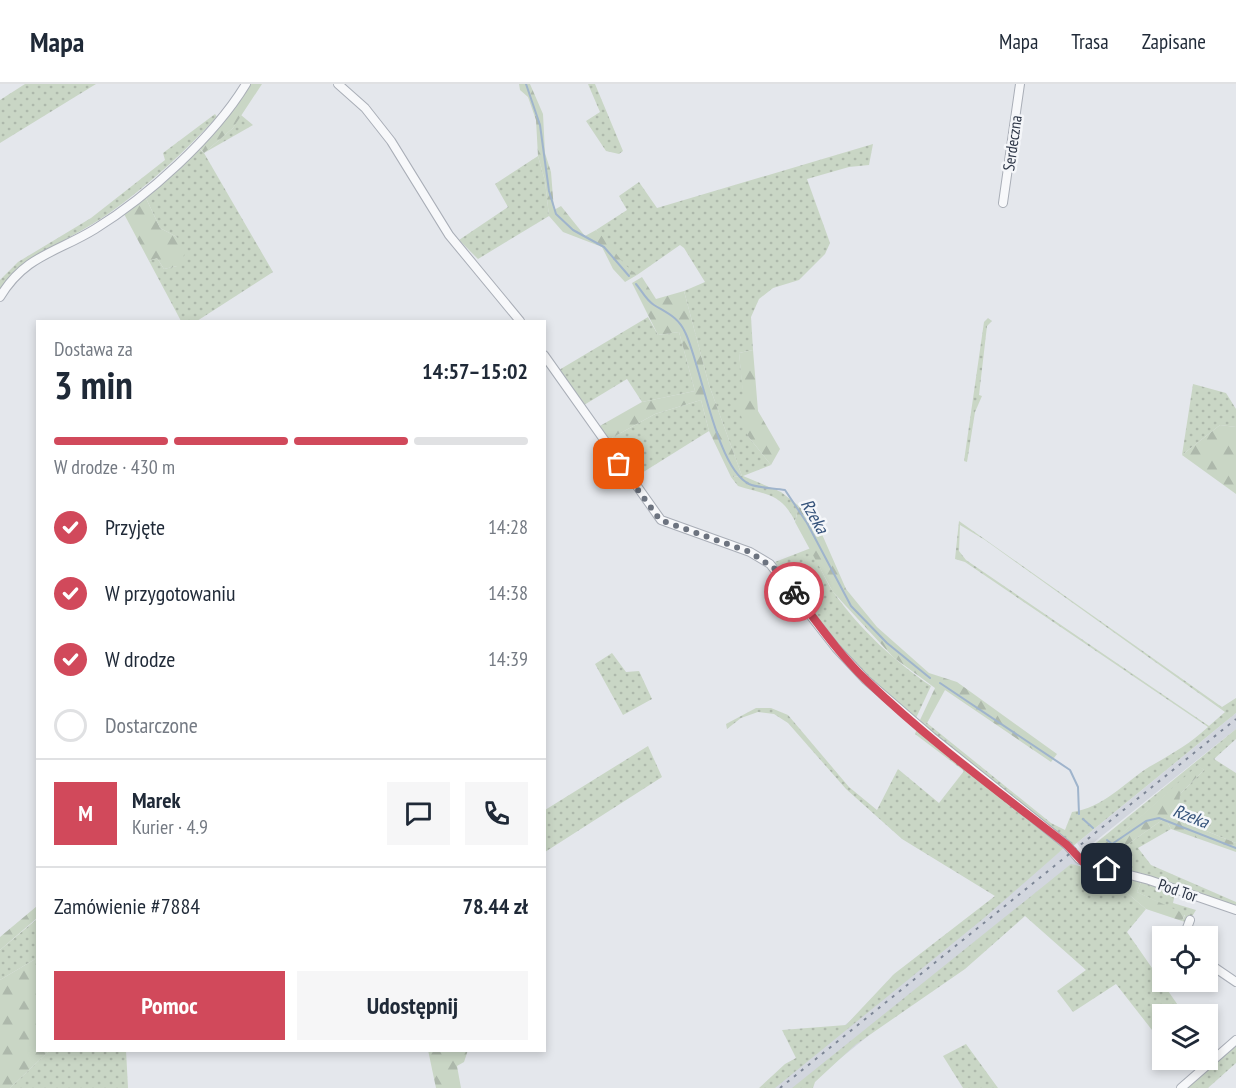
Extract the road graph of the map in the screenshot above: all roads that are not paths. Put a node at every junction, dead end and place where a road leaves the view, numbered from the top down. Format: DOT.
graph roads {
  1 [pos="246,84"];
  2 [pos="338,84"];
  3 [pos="1020,84"];
  4 [pos="1003,202"];
  5 [pos="0,297"];
  6 [pos="519,320"];
  7 [pos="546,358"];
  8 [pos="1236,910"];
  9 [pos="1190,920"];
  10 [pos="1188,926"];
  11 [pos="1218,970"];
  12 [pos="1236,982"];
  13 [pos="1236,1040"];
  14 [pos="1181,1088"];
  1 -- 5 [label="street"];
  2 -- 6 [label="street"];
  3 -- 4 [label="street, Serdeczna"];
  7 -- 8 [label="street, Pod Tor"];
  9 -- 10 [label="street"];
  11 -- 12 [label="street"];
  13 -- 14 [label="street"];
}
